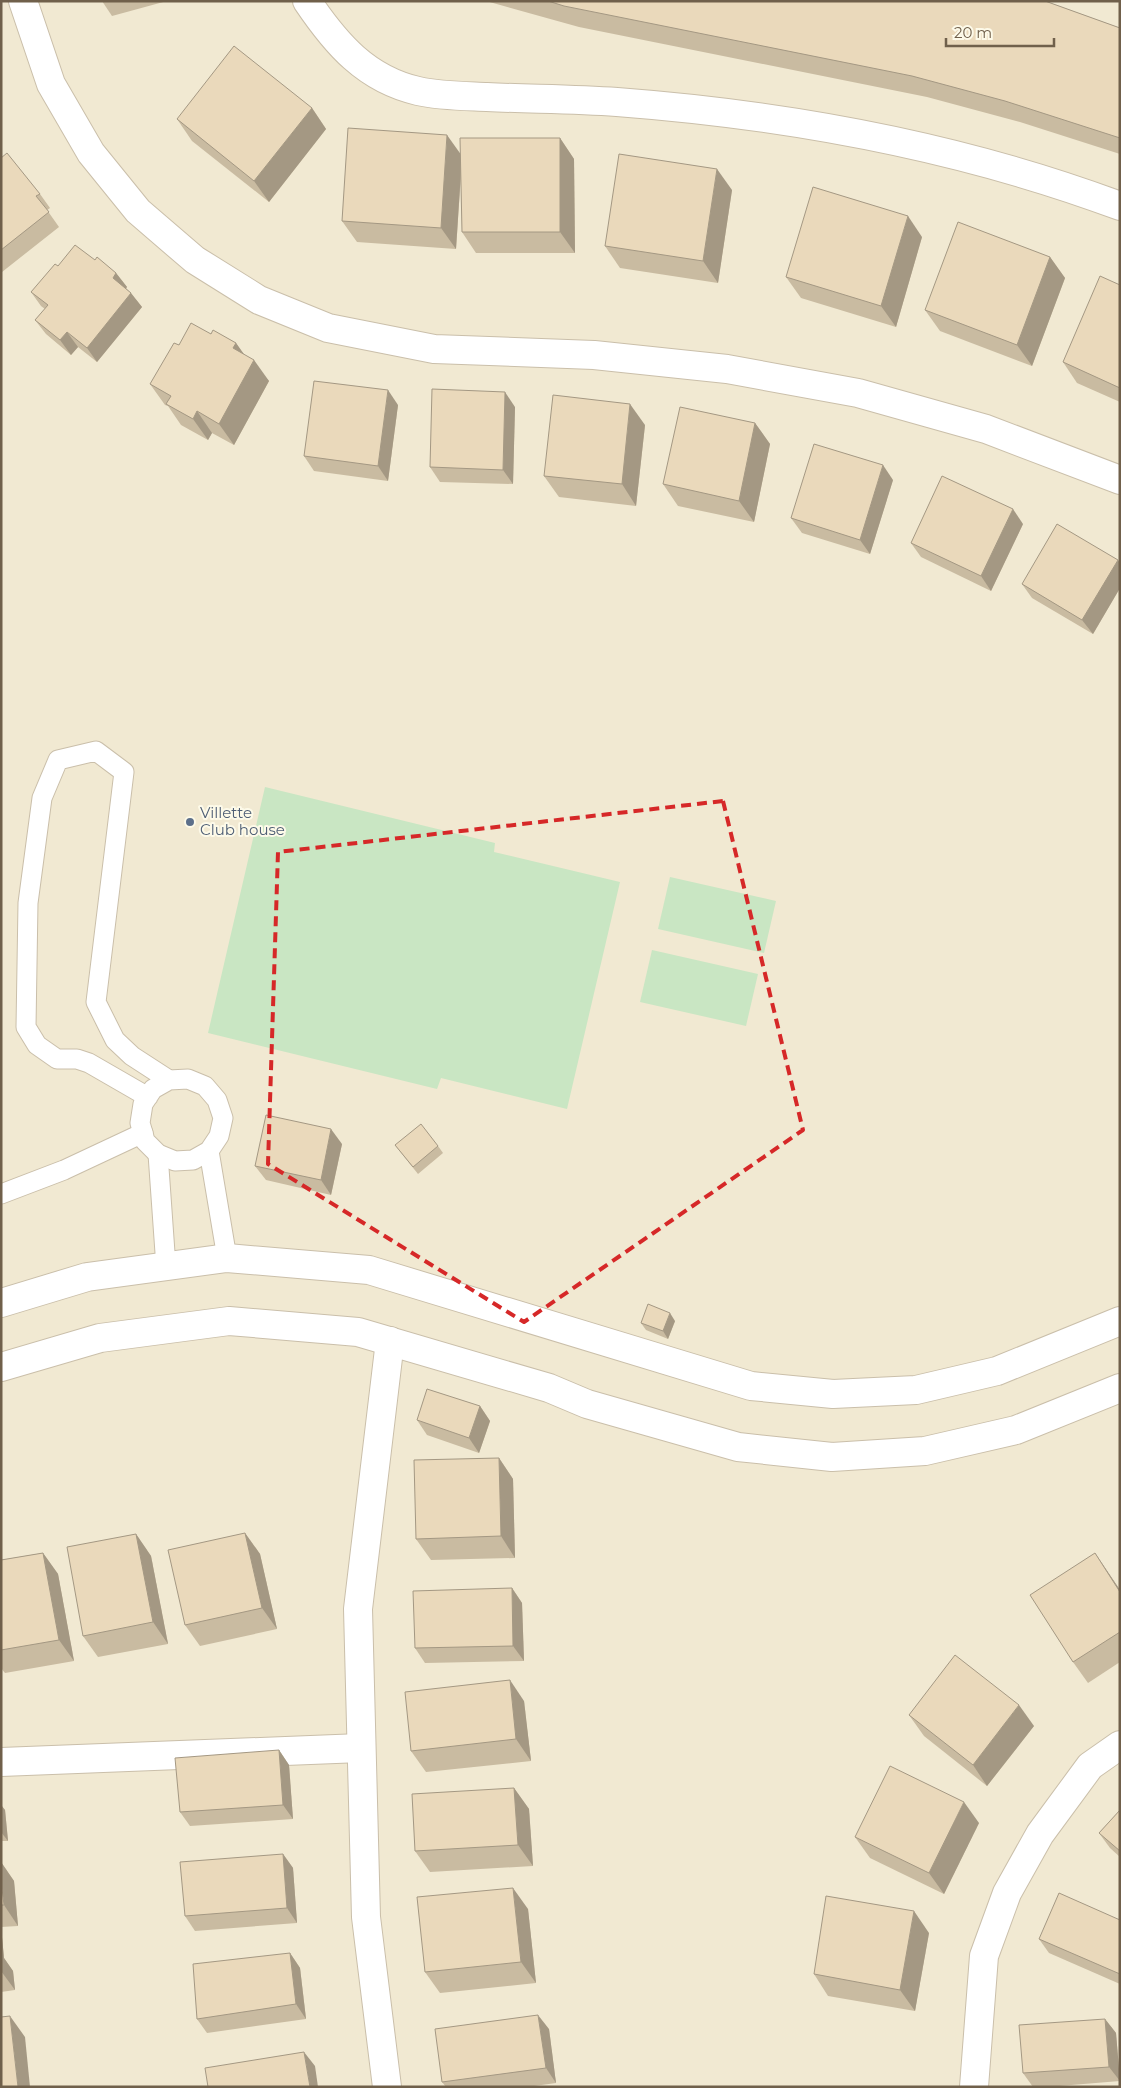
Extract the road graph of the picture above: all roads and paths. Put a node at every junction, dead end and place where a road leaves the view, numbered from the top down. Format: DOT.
graph roads {
  1 [pos="23,1"];
  2 [pos="307,1"];
  3 [pos="1120,206"];
  4 [pos="1120,480"];
  5 [pos="169,1080"];
  6 [pos="148,1098"];
  7 [pos="143,1133"];
  8 [pos="209,1151"];
  9 [pos="158,1154"];
  10 [pos="1,1194"];
  11 [pos="227,1258"];
  12 [pos="166,1267"];
  13 [pos="1,1303"];
  14 [pos="1120,1321"];
  15 [pos="390,1341"];
  16 [pos="1,1368"];
  17 [pos="1120,1388"];
  18 [pos="1120,1745"];
  19 [pos="361,1748"];
  20 [pos="1,1762"];
  21 [pos="387,2087"];
  22 [pos="974,2087"];
  1 -- 4 [label="street"];
  2 -- 3 [label="street"];
  5 -- 6 [label="lane"];
  5 -- 6 [label="lane"];
  5 -- 8 [label="lane"];
  6 -- 7 [label="lane"];
  7 -- 9 [label="lane"];
  7 -- 10 [label="lane"];
  8 -- 9 [label="lane"];
  8 -- 11 [label="lane"];
  9 -- 12 [label="lane"];
  11 -- 12 [label="street"];
  11 -- 14 [label="street"];
  12 -- 13 [label="street"];
  15 -- 16 [label="street"];
  15 -- 17 [label="street"];
  15 -- 19 [label="street"];
  18 -- 22 [label="street"];
  19 -- 20 [label="street"];
  19 -- 21 [label="street"];
}
